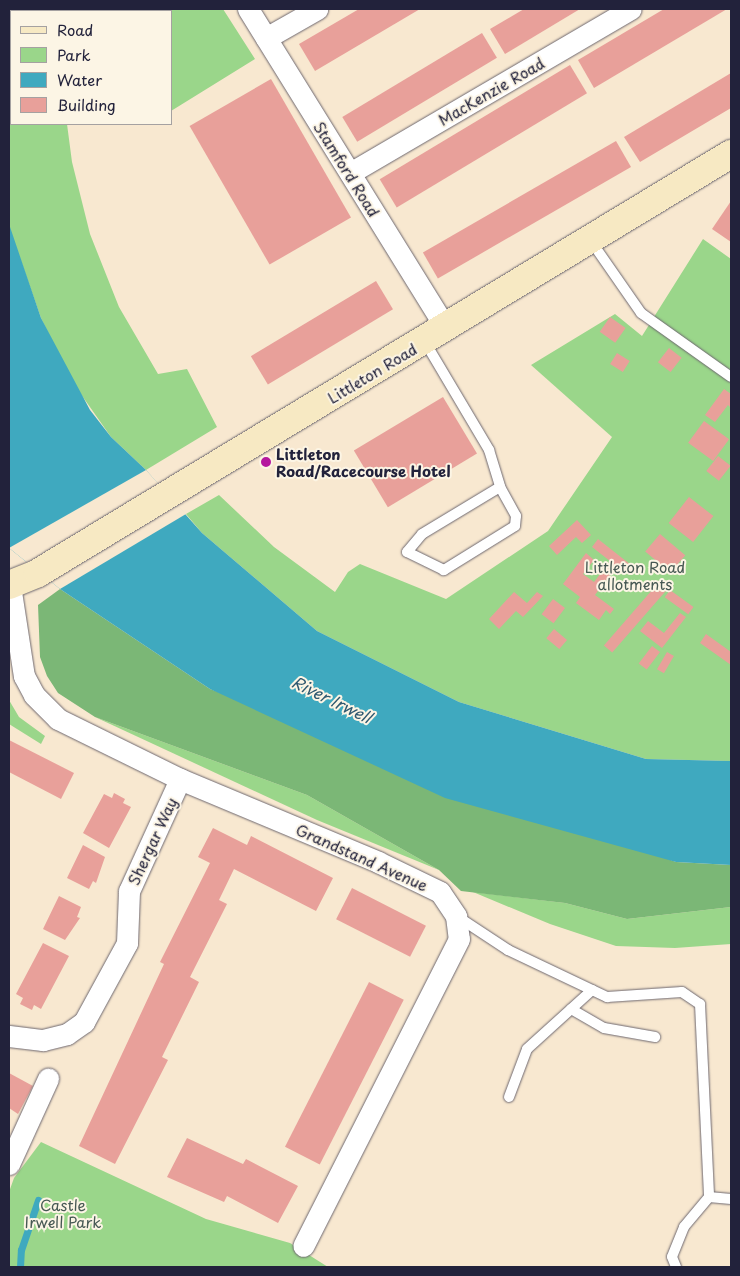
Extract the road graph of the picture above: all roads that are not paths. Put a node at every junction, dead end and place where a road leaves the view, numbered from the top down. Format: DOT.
graph roads {
  1 [pos="248,9"];
  2 [pos="317,9"];
  3 [pos="632,9"];
  4 [pos="266,38"];
  5 [pos="731,154"];
  6 [pos="350,173"];
  7 [pos="591,240"];
  8 [pos="436,335"];
  9 [pos="731,377"];
  10 [pos="500,488"];
  11 [pos="9,585"];
  12 [pos="180,779"];
  13 [pos="456,916"];
  14 [pos="592,990"];
  15 [pos="571,1009"];
  16 [pos="9,1036"];
  17 [pos="655,1037"];
  18 [pos="48,1079"];
  19 [pos="509,1097"];
  20 [pos="9,1164"];
  21 [pos="709,1197"];
  22 [pos="731,1199"];
  23 [pos="303,1246"];
  24 [pos="676,1267"];
  1 -- 4 [label="street, Stamford Road"];
  2 -- 4 [label="street"];
  3 -- 6 [label="street, MacKenzie Road"];
  4 -- 6 [label="street, Stamford Road"];
  5 -- 7 [label="street, Littleton Road"];
  6 -- 8 [label="street, Stamford Road"];
  7 -- 8 [label="street, Littleton Road"];
  7 -- 9 [label="lane"];
  8 -- 10 [label="lane"];
  8 -- 11 [label="street, Littleton Road"];
  10 -- 10 [label="lane"];
  11 -- 12 [label="street, Grandstand Avenue"];
  12 -- 13 [label="street, Grandstand Avenue"];
  12 -- 16 [label="street, Shergar Way"];
  13 -- 14 [label="lane"];
  13 -- 23 [label="street, Grandstand Avenue"];
  14 -- 15 [label="lane"];
  14 -- 21 [label="lane"];
  15 -- 17 [label="lane"];
  15 -- 19 [label="lane"];
  18 -- 20 [label="street"];
  21 -- 22 [label="lane"];
  21 -- 24 [label="lane"];
}
